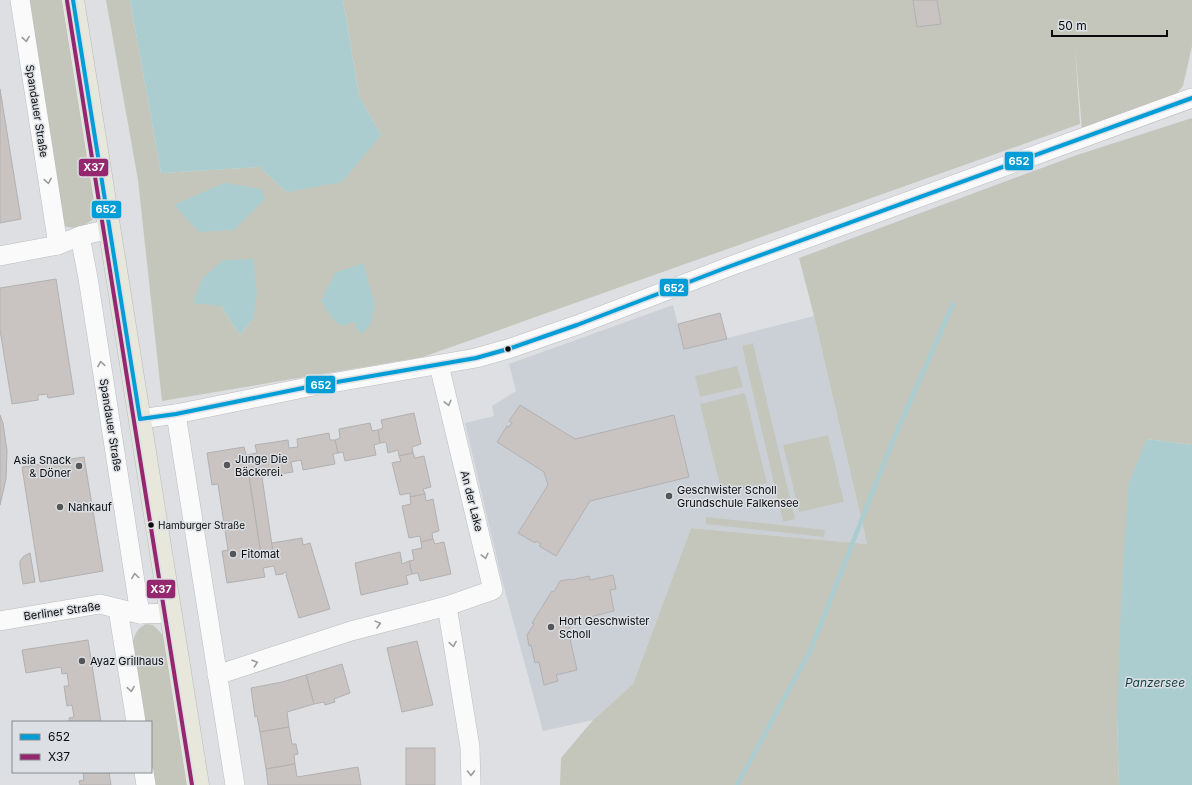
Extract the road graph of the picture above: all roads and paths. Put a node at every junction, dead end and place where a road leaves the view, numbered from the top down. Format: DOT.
graph roads {
  1 [pos="20,0"];
  2 [pos="73,0"];
  3 [pos="1192,98"];
  4 [pos="109,229"];
  5 [pos="80,236"];
  6 [pos="58,245"];
  7 [pos="0,256"];
  8 [pos="439,365"];
  9 [pos="176,414"];
  10 [pos="140,419"];
  11 [pos="447,606"];
  12 [pos="118,609"];
  13 [pos="171,613"];
  14 [pos="140,614"];
  15 [pos="0,620"];
  16 [pos="218,675"];
  17 [pos="136,721"];
  18 [pos="144,773"];
  19 [pos="146,785"];
  20 [pos="198,785"];
  21 [pos="235,785"];
  22 [pos="471,785"];
  1 -- 6 [label="street, Spandauer Straße, one-way"];
  2 -- 4 [label="main road"];
  3 -- 8 [label="street"];
  4 -- 5 [label="street"];
  4 -- 10 [label="main road"];
  5 -- 6 [label="street"];
  14 -- 5 [label="street, Spandauer Straße, one-way"];
  6 -- 7 [label="street"];
  8 -- 9 [label="street"];
  8 -- 11 [label="street, An der Lake, one-way"];
  9 -- 10 [label="street"];
  9 -- 16 [label="street"];
  10 -- 13 [label="main road"];
  16 -- 11 [label="street, An der Lake, one-way"];
  11 -- 22 [label="street, one-way"];
  12 -- 14 [label="street, Berliner Straße"];
  12 -- 15 [label="street, Berliner Straße"];
  12 -- 17 [label="street, one-way"];
  13 -- 14 [label="street, Berliner Straße"];
  13 -- 20 [label="main road"];
  16 -- 21 [label="street"];
  18 -- 19 [label="street"];
}
